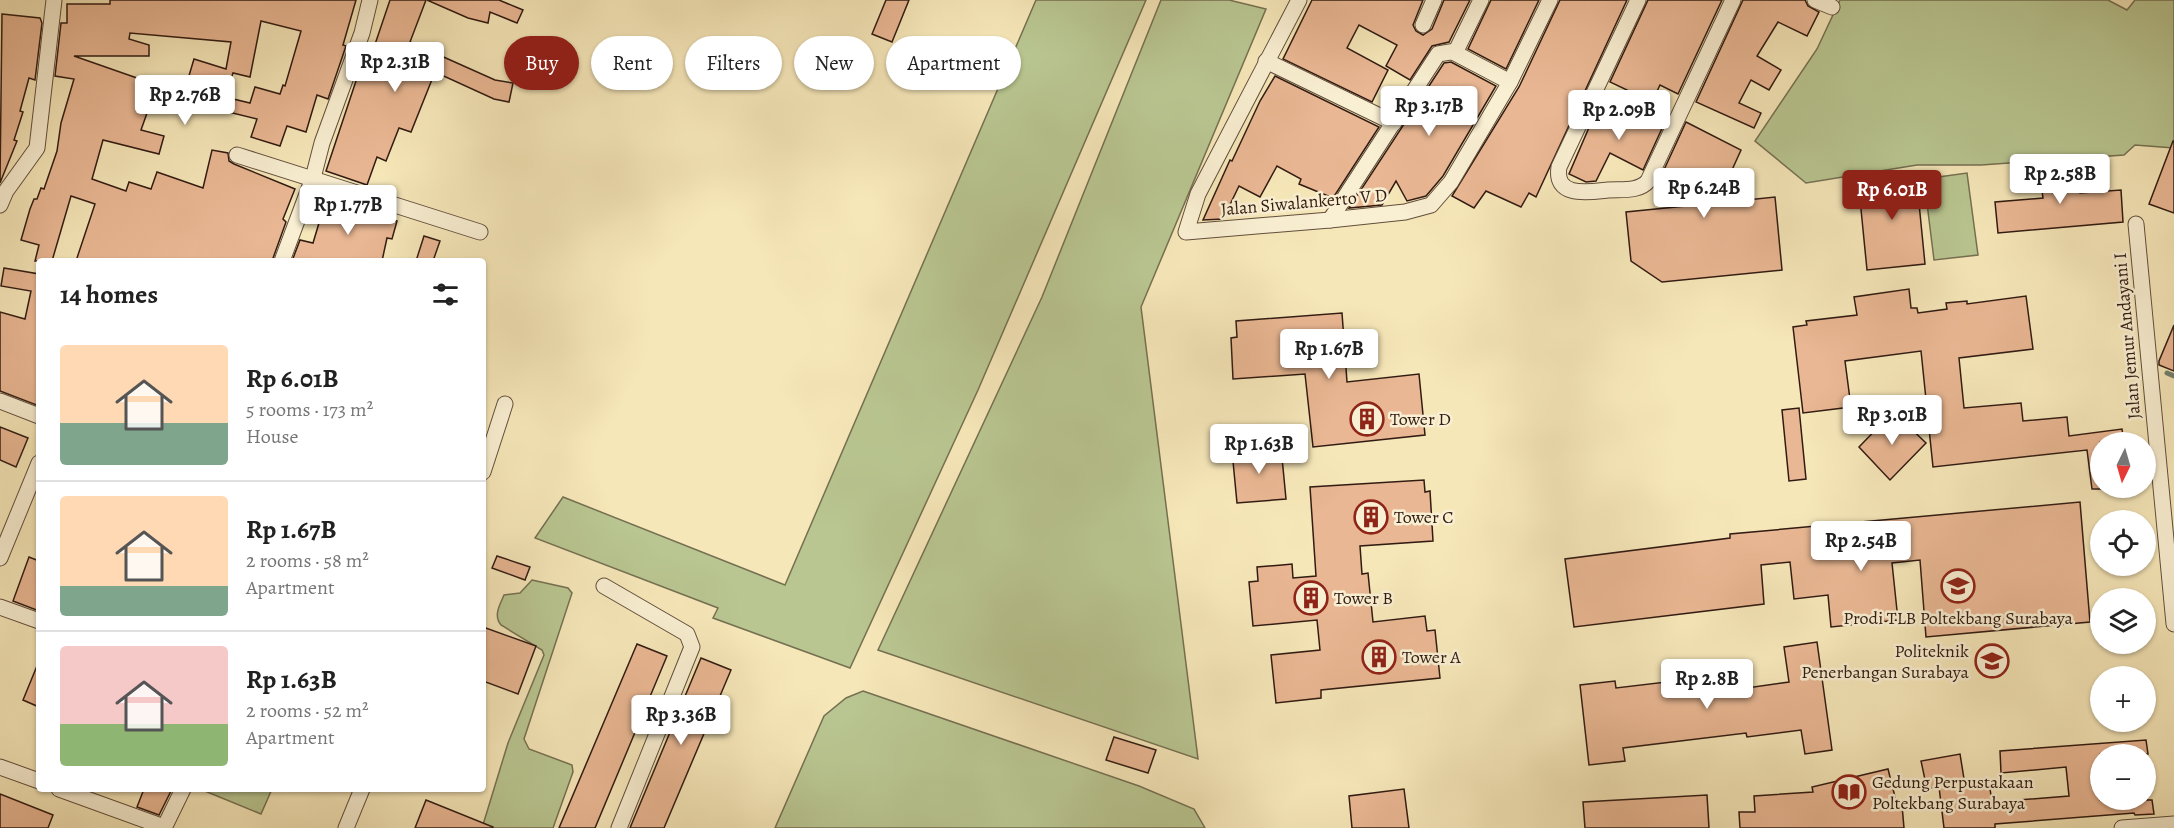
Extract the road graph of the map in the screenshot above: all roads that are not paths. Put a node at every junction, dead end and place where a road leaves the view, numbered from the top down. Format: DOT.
graph roads {
  1 [pos="54,0"];
  2 [pos="370,0"];
  3 [pos="1299,0"];
  4 [pos="1434,0"];
  5 [pos="1481,0"];
  6 [pos="1550,0"];
  7 [pos="1638,0"];
  8 [pos="1733,0"];
  9 [pos="1815,0"];
  10 [pos="1832,8"];
  11 [pos="1423,25"];
  12 [pos="1453,52"];
  13 [pos="1266,61"];
  14 [pos="1510,82"];
  15 [pos="1394,123"];
  16 [pos="237,155"];
  17 [pos="313,178"];
  18 [pos="0,205"];
  19 [pos="1330,220"];
  20 [pos="2136,224"];
  21 [pos="480,232"];
  22 [pos="283,258"];
  23 [pos="0,402"];
  24 [pos="506,404"];
  25 [pos="36,415"];
  26 [pos="486,463"];
  27 [pos="36,473"];
  28 [pos="0,558"];
  29 [pos="604,586"];
  30 [pos="0,607"];
  31 [pos="36,620"];
  32 [pos="2174,624"];
  33 [pos="0,767"];
  34 [pos="36,781"];
  35 [pos="67,792"];
  36 [pos="182,792"];
  37 [pos="361,792"];
  38 [pos="2174,824"];
  39 [pos="164,828"];
  40 [pos="346,828"];
  41 [pos="619,828"];
  42 [pos="2122,828"];
  1 -- 18 [label="street"];
  2 -- 17 [label="street"];
  3 -- 13 [label="street"];
  4 -- 11 [label="street"];
  5 -- 12 [label="street"];
  6 -- 14 [label="street"];
  7 -- 8 [label="street"];
  9 -- 10 [label="street"];
  12 -- 14 [label="street"];
  12 -- 15 [label="street"];
  13 -- 15 [label="street"];
  13 -- 19 [label="street, Jalan Siwalankerto V D"];
  14 -- 19 [label="street, Jalan Siwalankerto V D"];
  15 -- 19 [label="street"];
  16 -- 17 [label="street"];
  17 -- 21 [label="street"];
  17 -- 22 [label="street"];
  20 -- 32 [label="street, Jalan Jemur Andayani I"];
  23 -- 25 [label="street"];
  24 -- 26 [label="street"];
  27 -- 28 [label="street"];
  29 -- 41 [label="street"];
  30 -- 31 [label="street"];
  33 -- 34 [label="street"];
  35 -- 39 [label="street"];
  36 -- 39 [label="street"];
  37 -- 40 [label="street"];
  38 -- 42 [label="street"];
}
